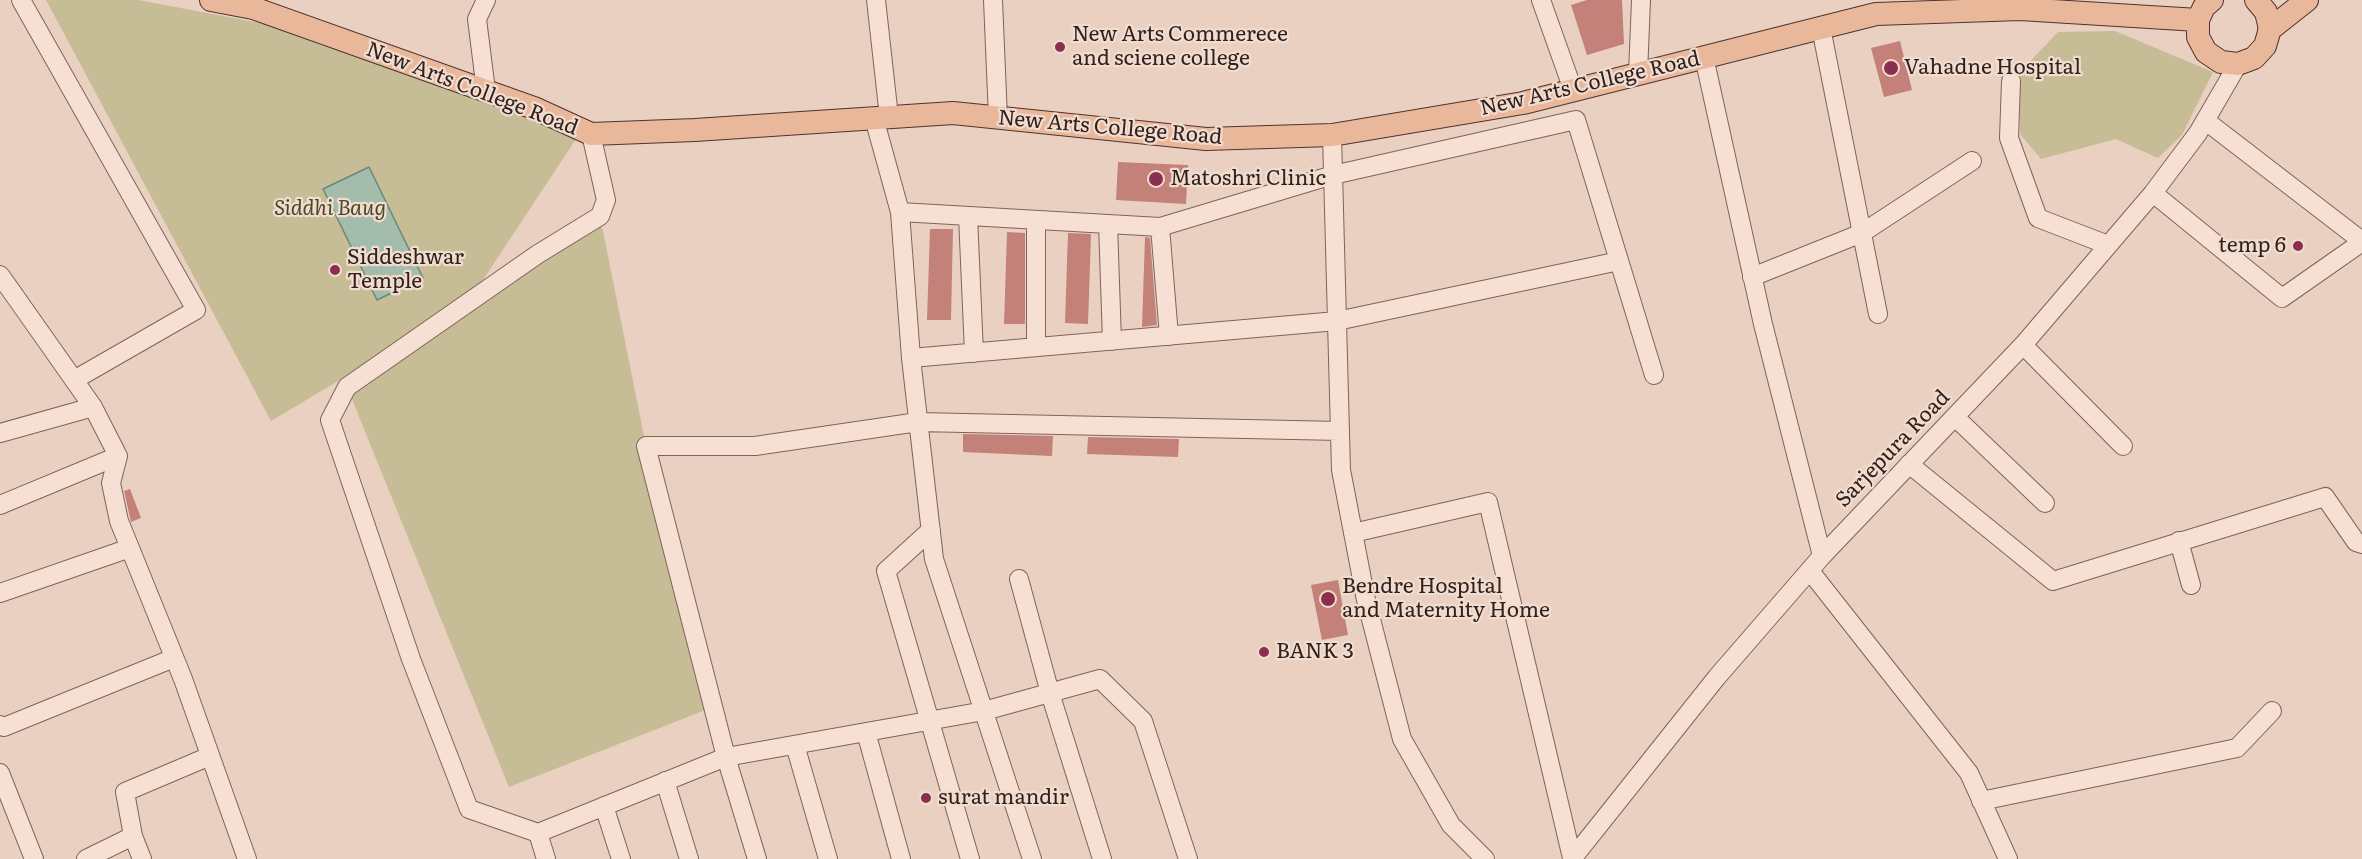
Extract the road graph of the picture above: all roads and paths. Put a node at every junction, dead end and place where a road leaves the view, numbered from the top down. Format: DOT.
graph roads {
  1 [pos="21,0"];
  2 [pos="211,0"];
  3 [pos="486,0"];
  4 [pos="876,0"];
  5 [pos="993,0"];
  6 [pos="1541,0"];
  7 [pos="1641,0"];
  8 [pos="2212,0"];
  9 [pos="2307,0"];
  10 [pos="2261,1"];
  11 [pos="2198,20"];
  12 [pos="1821,28"];
  13 [pos="2269,30"];
  14 [pos="1704,57"];
  15 [pos="2238,64"];
  16 [pos="1638,74"];
  17 [pos="2011,81"];
  18 [pos="1573,90"];
  19 [pos="486,91"];
  20 [pos="882,118"];
  21 [pos="998,118"];
  22 [pos="2206,120"];
  23 [pos="591,134"];
  24 [pos="1332,135"];
  25 [pos="1972,161"];
  26 [pos="1333,176"];
  27 [pos="2153,193"];
  28 [pos="900,212"];
  29 [pos="968,216"];
  30 [pos="1036,220"];
  31 [pos="1108,224"];
  32 [pos="1160,227"];
  33 [pos="1862,233"];
  34 [pos="2362,241"];
  35 [pos="2108,245"];
  36 [pos="1619,261"];
  37 [pos="0,275"];
  38 [pos="1752,277"];
  39 [pos="1878,314"];
  40 [pos="1337,321"];
  41 [pos="1169,336"];
  42 [pos="1112,341"];
  43 [pos="2023,345"];
  44 [pos="1036,347"];
  45 [pos="974,353"];
  46 [pos="911,358"];
  47 [pos="1654,375"];
  48 [pos="74,380"];
  49 [pos="93,406"];
  50 [pos="1955,417"];
  51 [pos="918,422"];
  52 [pos="1340,431"];
  53 [pos="0,433"];
  54 [pos="2123,446"];
  55 [pos="118,456"];
  56 [pos="1909,464"];
  57 [pos="2045,503"];
  58 [pos="0,506"];
  59 [pos="931,530"];
  60 [pos="1353,533"];
  61 [pos="2179,541"];
  62 [pos="2362,544"];
  63 [pos="130,548"];
  64 [pos="1822,556"];
  65 [pos="1809,571"];
  66 [pos="1019,579"];
  67 [pos="2191,585"];
  68 [pos="0,593"];
  69 [pos="174,658"];
  70 [pos="1050,693"];
  71 [pos="984,711"];
  72 [pos="2272,711"];
  73 [pos="928,721"];
  74 [pos="0,725"];
  75 [pos="866,732"];
  76 [pos="795,745"];
  77 [pos="210,756"];
  78 [pos="726,757"];
  79 [pos="0,773"];
  80 [pos="665,781"];
  81 [pos="1981,801"];
  82 [pos="604,806"];
  83 [pos="538,833"];
  84 [pos="133,836"];
  85 [pos="34,859"];
  86 [pos="86,859"];
  87 [pos="142,859"];
  88 [pos="247,859"];
  89 [pos="546,859"];
  90 [pos="621,859"];
  91 [pos="689,859"];
  92 [pos="757,859"];
  93 [pos="828,859"];
  94 [pos="901,859"];
  95 [pos="970,859"];
  96 [pos="1032,859"];
  97 [pos="1102,859"];
  98 [pos="1188,859"];
  99 [pos="1485,859"];
  100 [pos="1572,859"];
  101 [pos="2008,859"];
  1 -- 48 [label="street"];
  2 -- 19 [label="main road, New Arts College Road"];
  3 -- 19 [label="street"];
  4 -- 20 [label="street"];
  5 -- 21 [label="street"];
  6 -- 18 [label="street"];
  7 -- 16 [label="street"];
  8 -- 11 [label="main road"];
  9 -- 13 [label="main road"];
  10 -- 13 [label="main road"];
  11 -- 12 [label="main road, New Arts College Road"];
  11 -- 15 [label="main road"];
  12 -- 14 [label="main road, New Arts College Road"];
  12 -- 33 [label="street"];
  13 -- 15 [label="main road"];
  14 -- 16 [label="main road, New Arts College Road"];
  14 -- 38 [label="street"];
  15 -- 22 [label="street, Sarjepura Road"];
  16 -- 18 [label="main road, New Arts College Road"];
  17 -- 35 [label="street"];
  18 -- 24 [label="main road, New Arts College Road"];
  19 -- 23 [label="main road, New Arts College Road"];
  20 -- 21 [label="main road, New Arts College Road"];
  20 -- 23 [label="main road, New Arts College Road"];
  20 -- 28 [label="street"];
  21 -- 24 [label="main road, New Arts College Road"];
  22 -- 27 [label="street, Sarjepura Road"];
  22 -- 34 [label="street"];
  23 -- 83 [label="street"];
  24 -- 26 [label="street"];
  25 -- 33 [label="street"];
  26 -- 32 [label="street"];
  26 -- 36 [label="street"];
  26 -- 40 [label="street"];
  27 -- 34 [label="street"];
  27 -- 35 [label="street, Sarjepura Road"];
  28 -- 29 [label="street"];
  28 -- 46 [label="street"];
  29 -- 30 [label="street"];
  29 -- 45 [label="street"];
  30 -- 31 [label="street"];
  30 -- 44 [label="street"];
  31 -- 32 [label="street"];
  31 -- 42 [label="street"];
  32 -- 41 [label="street"];
  33 -- 38 [label="street"];
  33 -- 39 [label="street"];
  35 -- 43 [label="street, Sarjepura Road"];
  36 -- 40 [label="street"];
  36 -- 47 [label="street"];
  37 -- 48 [label="street"];
  38 -- 64 [label="street"];
  40 -- 41 [label="street"];
  40 -- 52 [label="street"];
  41 -- 42 [label="street"];
  42 -- 44 [label="street"];
  43 -- 50 [label="street, Sarjepura Road"];
  43 -- 54 [label="street"];
  44 -- 45 [label="street"];
  45 -- 46 [label="street"];
  46 -- 51 [label="street"];
  48 -- 49 [label="street"];
  49 -- 53 [label="street"];
  49 -- 55 [label="street"];
  50 -- 56 [label="street, Sarjepura Road"];
  50 -- 57 [label="street"];
  51 -- 52 [label="street"];
  51 -- 59 [label="street"];
  51 -- 78 [label="street"];
  52 -- 60 [label="street"];
  55 -- 58 [label="street"];
  55 -- 63 [label="street"];
  56 -- 61 [label="street"];
  56 -- 64 [label="street, Sarjepura Road"];
  59 -- 71 [label="street"];
  59 -- 73 [label="street"];
  60 -- 99 [label="street"];
  60 -- 100 [label="street"];
  61 -- 62 [label="street"];
  61 -- 67 [label="street"];
  63 -- 68 [label="street"];
  63 -- 69 [label="street"];
  64 -- 65 [label="street, Sarjepura Road"];
  65 -- 81 [label="street"];
  65 -- 100 [label="street, Sarjepura Road"];
  66 -- 70 [label="street"];
  69 -- 74 [label="street"];
  69 -- 77 [label="street"];
  70 -- 71 [label="street"];
  70 -- 97 [label="street"];
  70 -- 98 [label="street"];
  71 -- 73 [label="street"];
  71 -- 96 [label="street"];
  72 -- 81 [label="street"];
  73 -- 75 [label="street"];
  73 -- 95 [label="street"];
  75 -- 76 [label="street"];
  75 -- 94 [label="street"];
  76 -- 78 [label="street"];
  76 -- 93 [label="street"];
  77 -- 84 [label="street"];
  77 -- 88 [label="street"];
  78 -- 80 [label="street"];
  78 -- 92 [label="street"];
  79 -- 85 [label="street"];
  80 -- 82 [label="street"];
  80 -- 91 [label="street"];
  81 -- 101 [label="street"];
  82 -- 83 [label="street"];
  82 -- 90 [label="street"];
  83 -- 89 [label="street"];
  84 -- 86 [label="street"];
  84 -- 87 [label="street"];
}
